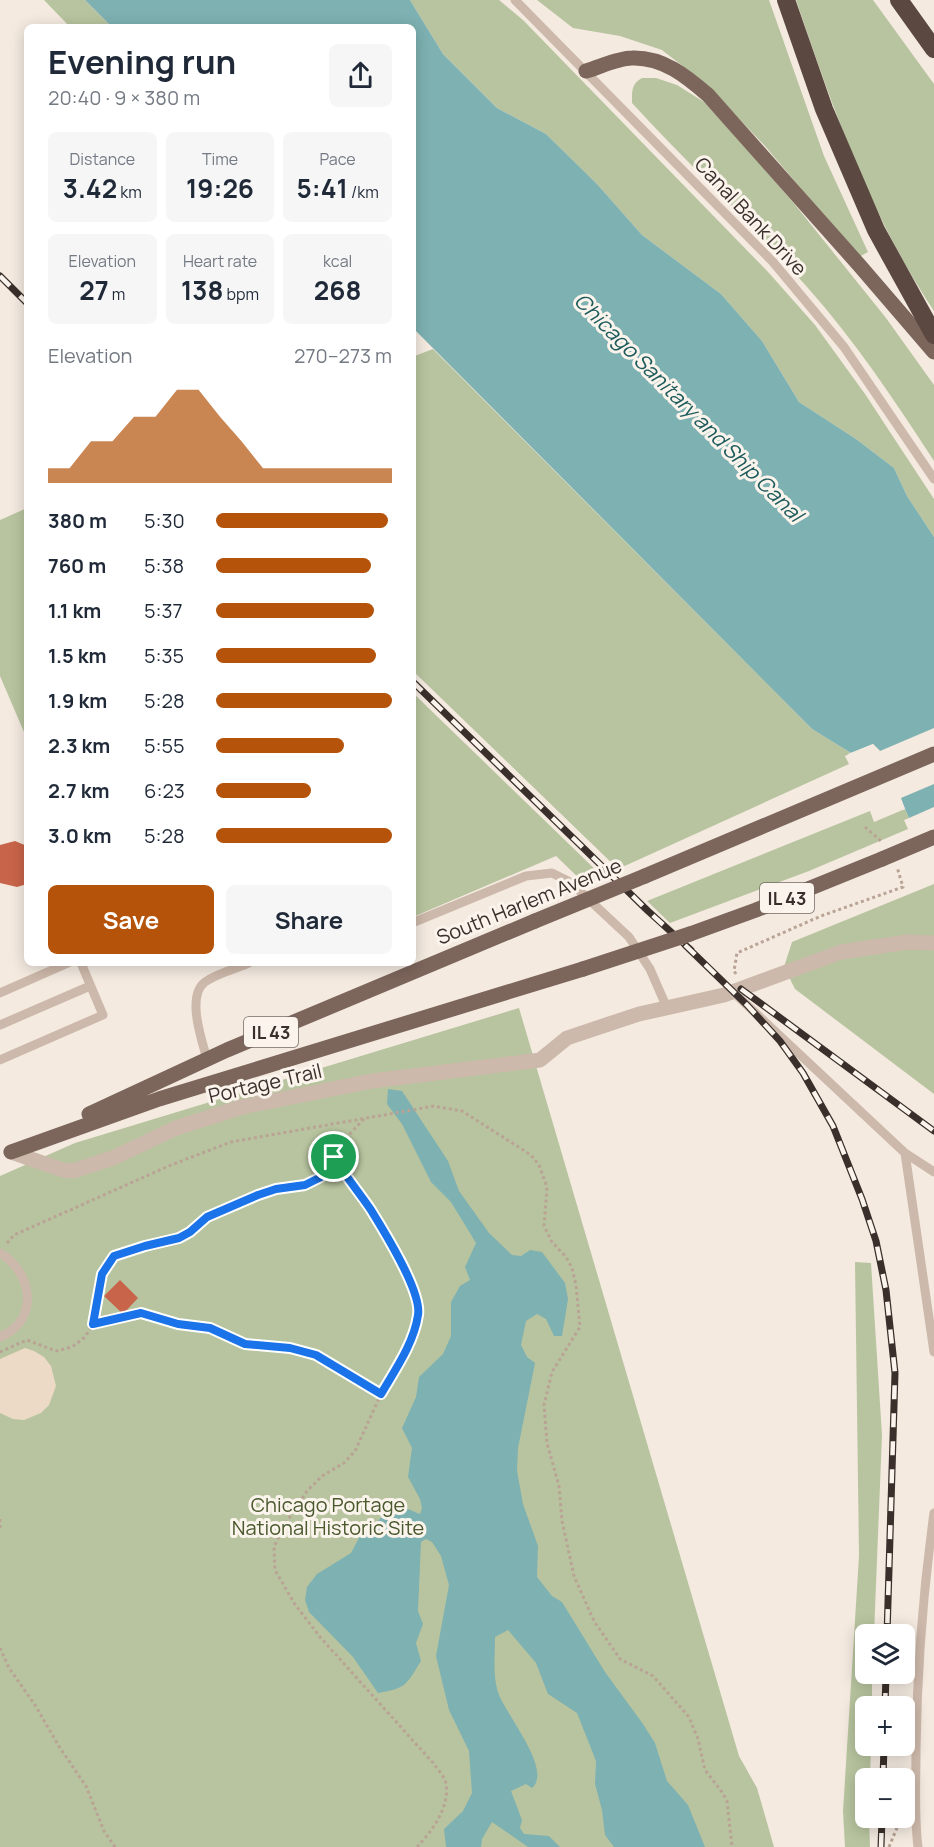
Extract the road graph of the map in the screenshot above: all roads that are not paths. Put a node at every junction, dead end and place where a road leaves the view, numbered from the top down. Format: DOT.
graph roads {
  1 [pos="515,0"];
  2 [pos="786,0"];
  3 [pos="899,0"];
  4 [pos="934,49"];
  5 [pos="586,71"];
  6 [pos="934,335"];
  7 [pos="934,352"];
  8 [pos="934,479"];
  9 [pos="934,754"];
  10 [pos="934,837"];
  11 [pos="416,921"];
  12 [pos="934,943"];
  13 [pos="61,966"];
  14 [pos="82,966"];
  15 [pos="242,966"];
  16 [pos="90,986"];
  17 [pos="739,990"];
  18 [pos="0,993"];
  19 [pos="667,1008"];
  20 [pos="0,1025"];
  21 [pos="207,1059"];
  22 [pos="0,1060"];
  23 [pos="905,1153"];
  24 [pos="6,1154"];
  25 [pos="934,1173"];
  26 [pos="0,1253"];
  27 [pos="0,1337"];
  28 [pos="934,1352"];
  29 [pos="934,1513"];
  30 [pos="918,1847"];
  1 -- 5 [label="lane, Canal Bank Drive"];
  2 -- 6 [label="highway"];
  3 -- 4 [label="highway"];
  5 -- 7 [label="main road"];
  5 -- 8 [label="lane, Canal Bank Drive"];
  9 -- 21 [label="main road, South Harlem Avenue / IL 43, bridge"];
  10 -- 24 [label="main road, IL 43, bridge"];
  11 -- 19 [label="lane"];
  12 -- 17 [label="street"];
  13 -- 18 [label="lane"];
  14 -- 16 [label="lane"];
  15 -- 21 [label="lane"];
  16 -- 20 [label="lane"];
  16 -- 22 [label="lane"];
  17 -- 19 [label="street"];
  17 -- 23 [label="lane"];
  19 -- 24 [label="street, Portage Trail"];
  21 -- 24 [label="main road, South Harlem Avenue / IL 43"];
  23 -- 25 [label="lane"];
  23 -- 28 [label="lane"];
  26 -- 27 [label="lane"];
  29 -- 30 [label="lane"];
}
